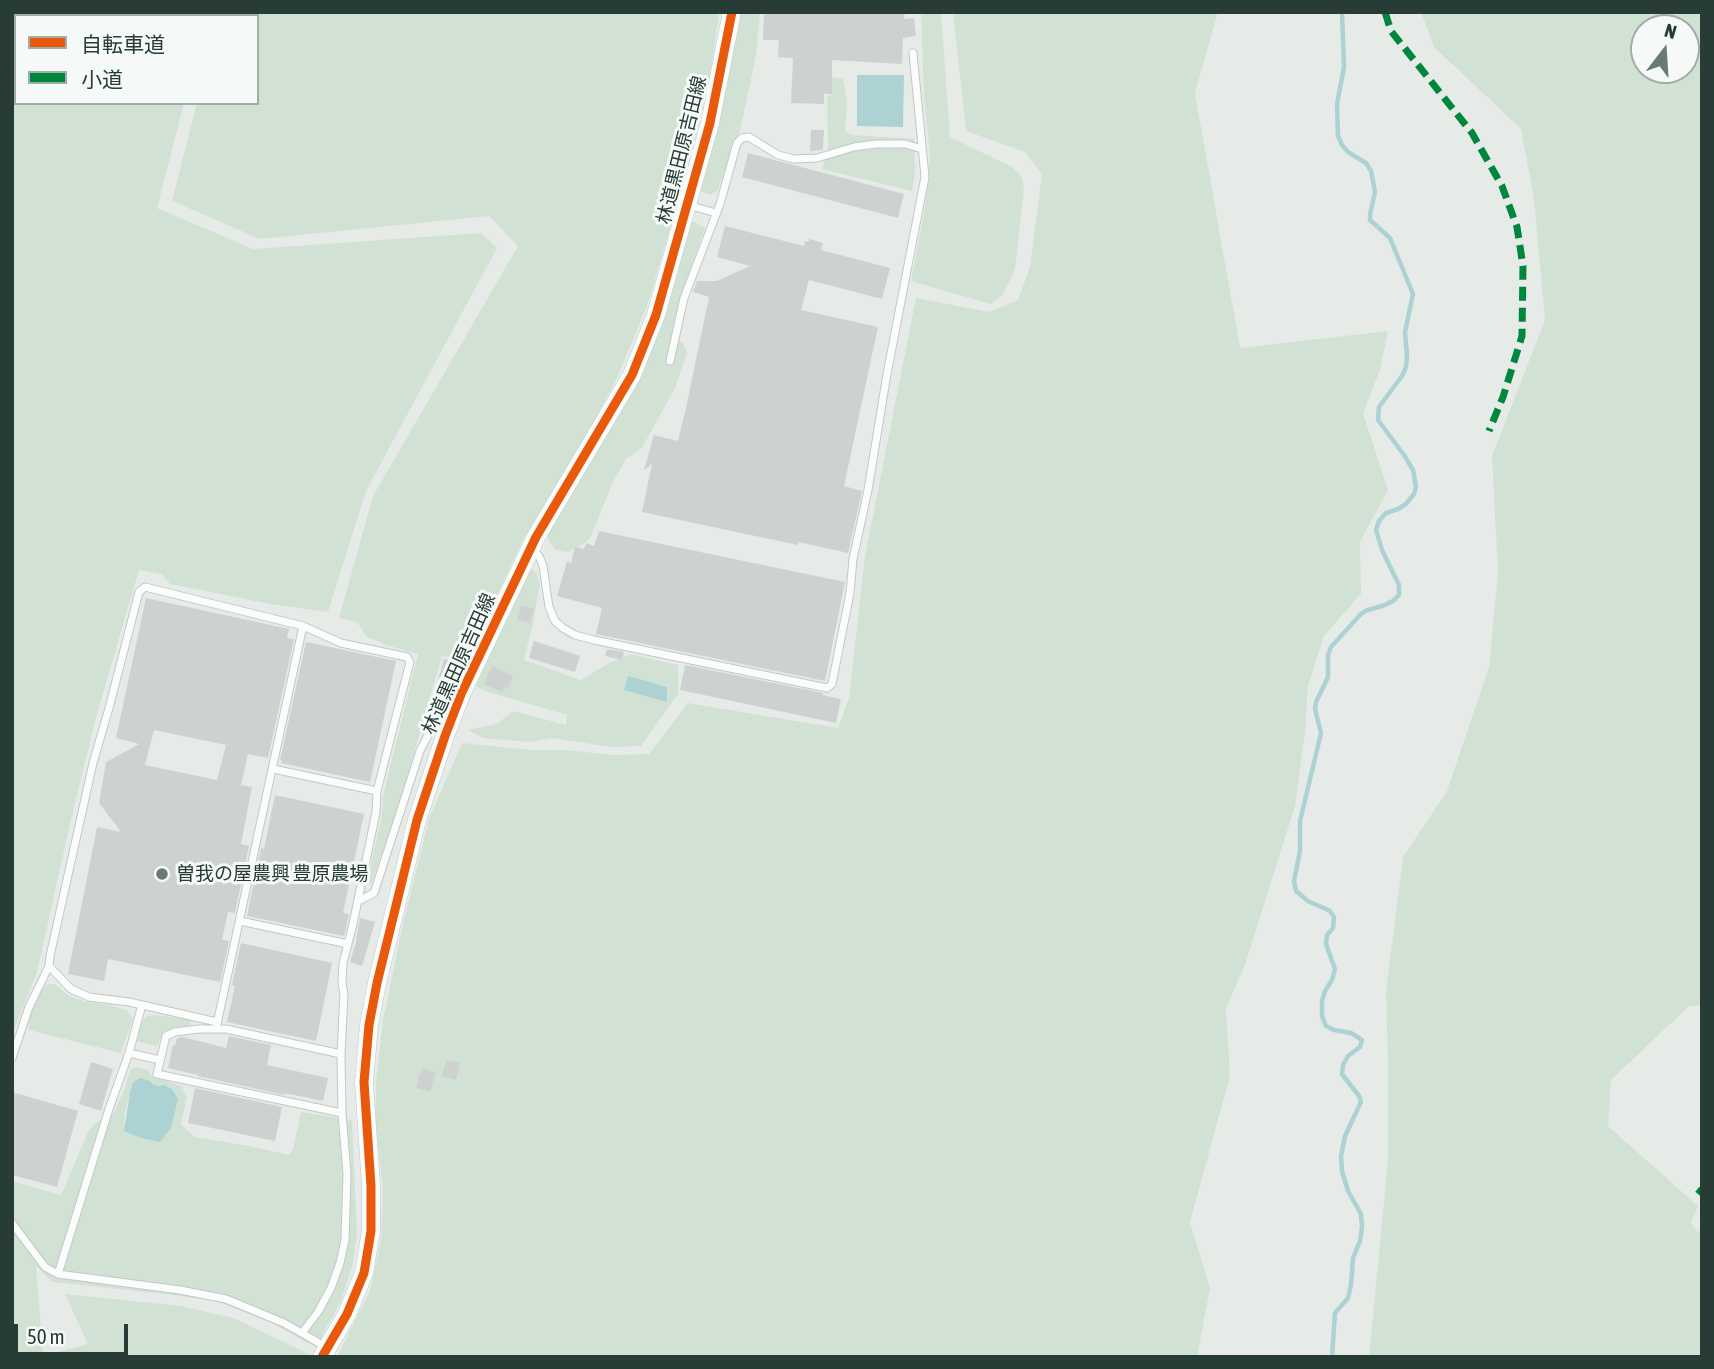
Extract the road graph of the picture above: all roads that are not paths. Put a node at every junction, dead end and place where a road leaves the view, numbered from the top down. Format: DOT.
graph roads {
  1 [pos="732,12"];
  2 [pos="913,53"];
  3 [pos="922,149"];
  4 [pos="687,205"];
  5 [pos="716,213"];
  6 [pos="670,361"];
  7 [pos="530,549"];
  8 [pos="303,626"];
  9 [pos="457,706"];
  10 [pos="273,769"];
  11 [pos="377,791"];
  12 [pos="358,901"];
  13 [pos="240,921"];
  14 [pos="348,944"];
  15 [pos="49,966"];
  16 [pos="142,1005"];
  17 [pos="217,1026"];
  18 [pos="129,1053"];
  19 [pos="341,1054"];
  20 [pos="12,1058"];
  21 [pos="160,1060"];
  22 [pos="342,1113"];
  23 [pos="12,1223"];
  24 [pos="58,1274"];
  25 [pos="302,1333"];
  26 [pos="325,1352"];
  1 -- 4 [label="street, 林道黒田原吉田線"];
  2 -- 3 [label="lane"];
  3 -- 5 [label="lane"];
  3 -- 7 [label="lane"];
  4 -- 5 [label="lane"];
  4 -- 7 [label="street, 林道黒田原吉田線"];
  5 -- 6 [label="lane"];
  7 -- 9 [label="street, 林道黒田原吉田線"];
  8 -- 10 [label="lane"];
  8 -- 11 [label="lane"];
  8 -- 15 [label="lane"];
  9 -- 12 [label="lane"];
  9 -- 26 [label="street, 林道黒田原吉田線"];
  10 -- 11 [label="lane"];
  10 -- 13 [label="lane"];
  11 -- 12 [label="lane"];
  12 -- 14 [label="lane"];
  13 -- 14 [label="lane"];
  13 -- 17 [label="lane"];
  14 -- 19 [label="lane"];
  15 -- 16 [label="lane"];
  15 -- 20 [label="lane"];
  16 -- 17 [label="lane"];
  16 -- 18 [label="lane"];
  17 -- 19 [label="lane"];
  17 -- 21 [label="lane"];
  18 -- 21 [label="lane"];
  18 -- 24 [label="lane"];
  19 -- 22 [label="lane"];
  21 -- 22 [label="lane"];
  22 -- 25 [label="lane"];
  23 -- 24 [label="lane"];
  24 -- 25 [label="lane"];
  25 -- 26 [label="lane"];
}
